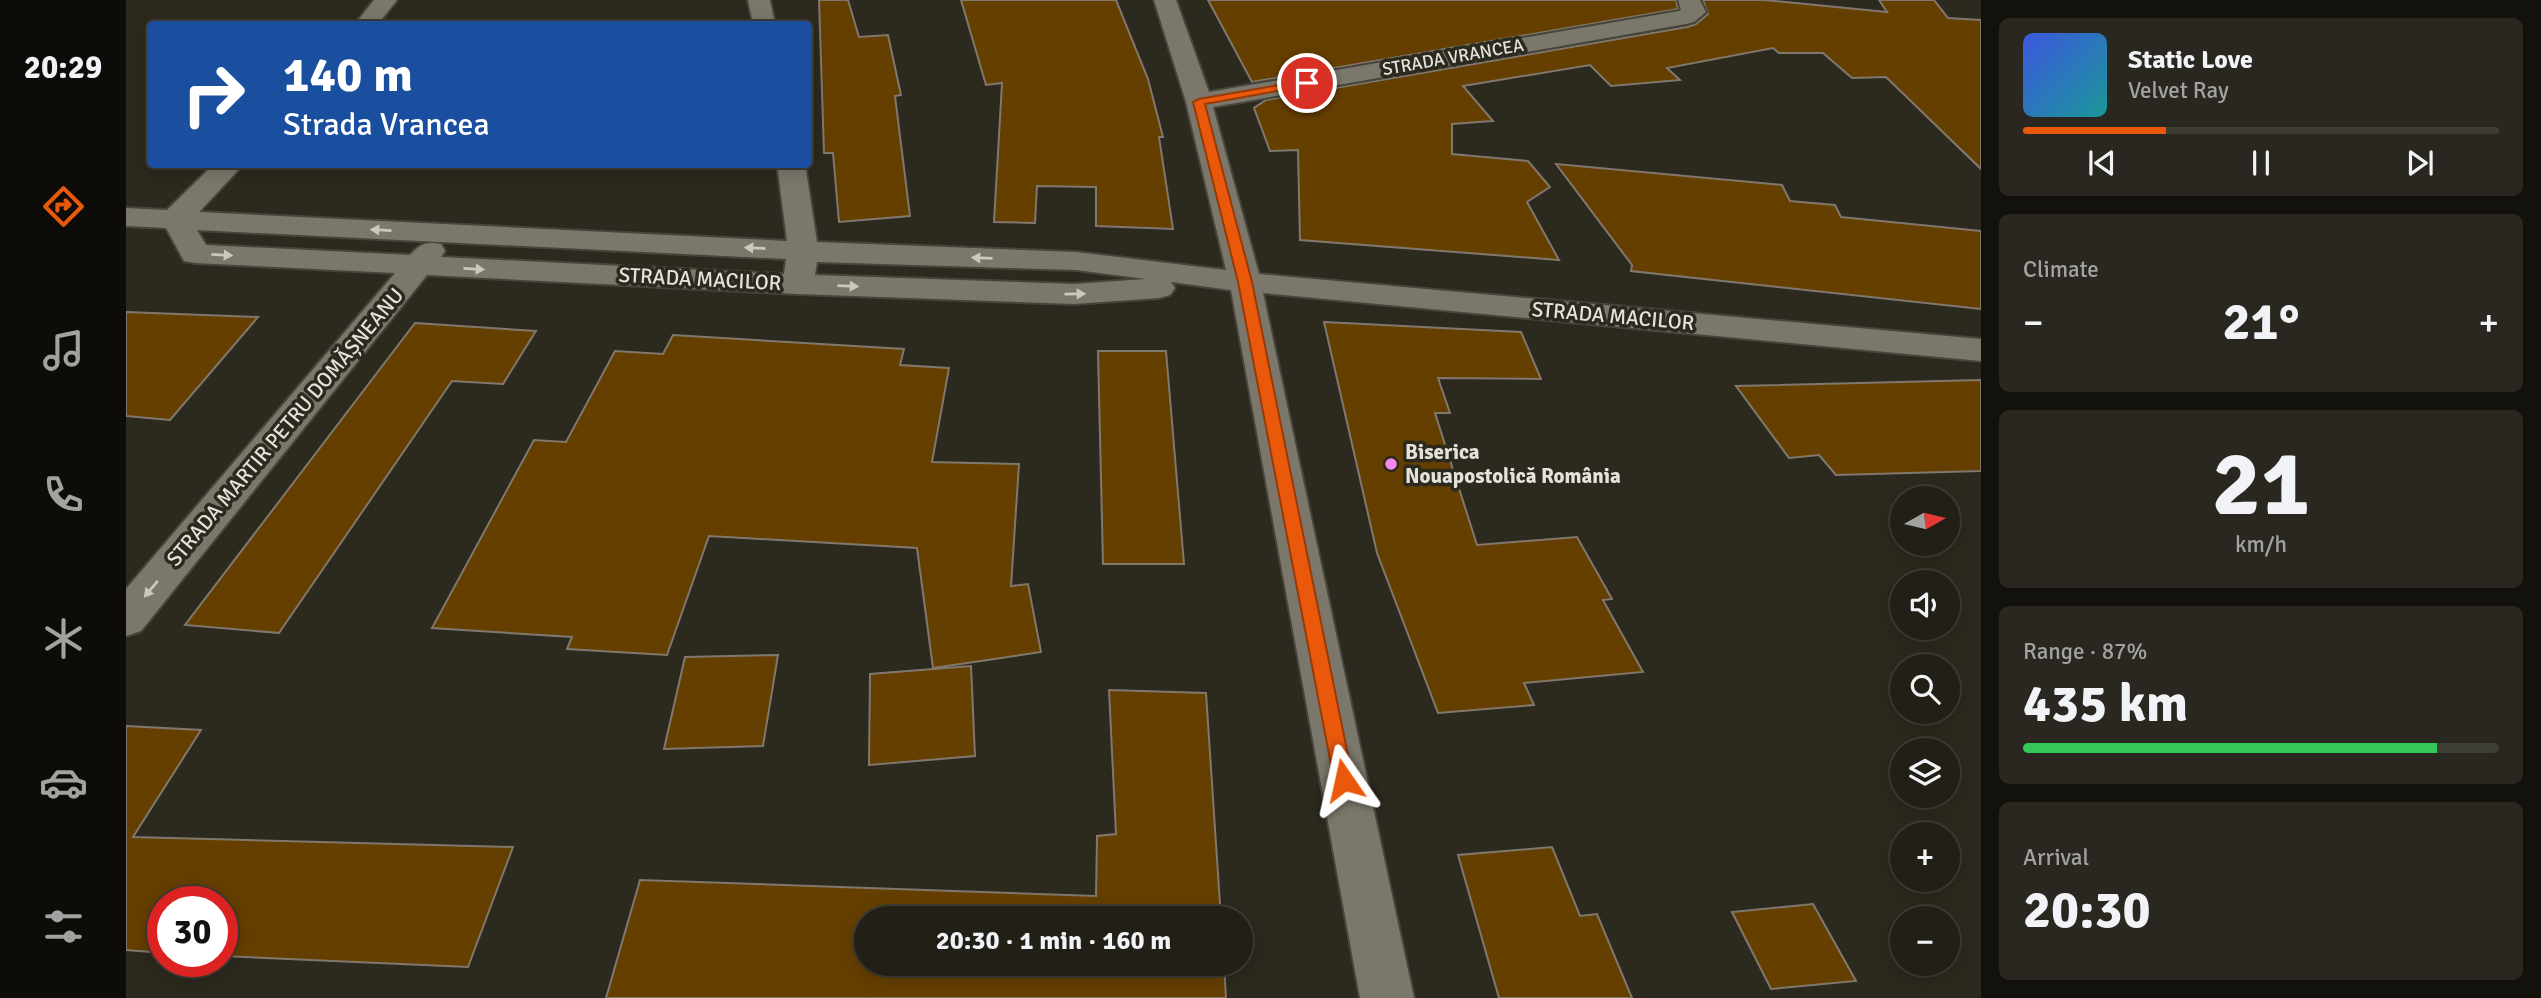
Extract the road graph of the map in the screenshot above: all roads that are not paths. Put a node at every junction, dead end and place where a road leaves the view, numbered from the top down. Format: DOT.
graph roads {
  1 [pos="386,0"];
  2 [pos="759,0"];
  3 [pos="1165,0"];
  4 [pos="1689,0"];
  5 [pos="368,21"];
  6 [pos="763,21"];
  7 [pos="1199,102"];
  8 [pos="226,168"];
  9 [pos="792,168"];
  10 [pos="126,216"];
  11 [pos="176,218"];
  12 [pos="444,234"];
  13 [pos="804,251"];
  14 [pos="418,266"];
  15 [pos="1245,282"];
  16 [pos="798,284"];
  17 [pos="1981,350"];
  18 [pos="126,619"];
  19 [pos="1387,998"];
  1 -- 5 [label="street"];
  2 -- 6 [label="street"];
  3 -- 7 [label="street"];
  4 -- 7 [label="street, STRADA VRANCEA"];
  7 -- 15 [label="street"];
  8 -- 11 [label="street"];
  9 -- 13 [label="street"];
  10 -- 11 [label="street, STRADA MACILOR"];
  12 -- 11 [label="street, STRADA MACILOR, one-way"];
  11 -- 14 [label="street, STRADA MACILOR, one-way"];
  13 -- 12 [label="street, STRADA MACILOR, one-way"];
  12 -- 14 [label="street, STRADA MARTIR PETRU DOMĂȘNEANU"];
  15 -- 13 [label="street, STRADA MACILOR, one-way"];
  13 -- 16 [label="street"];
  14 -- 16 [label="street, STRADA MACILOR, one-way"];
  14 -- 18 [label="street, STRADA MARTIR PETRU DOMĂȘNEANU, one-way"];
  16 -- 15 [label="street, STRADA MACILOR, one-way"];
  15 -- 17 [label="street, STRADA MACILOR"];
  15 -- 19 [label="street"];
}
